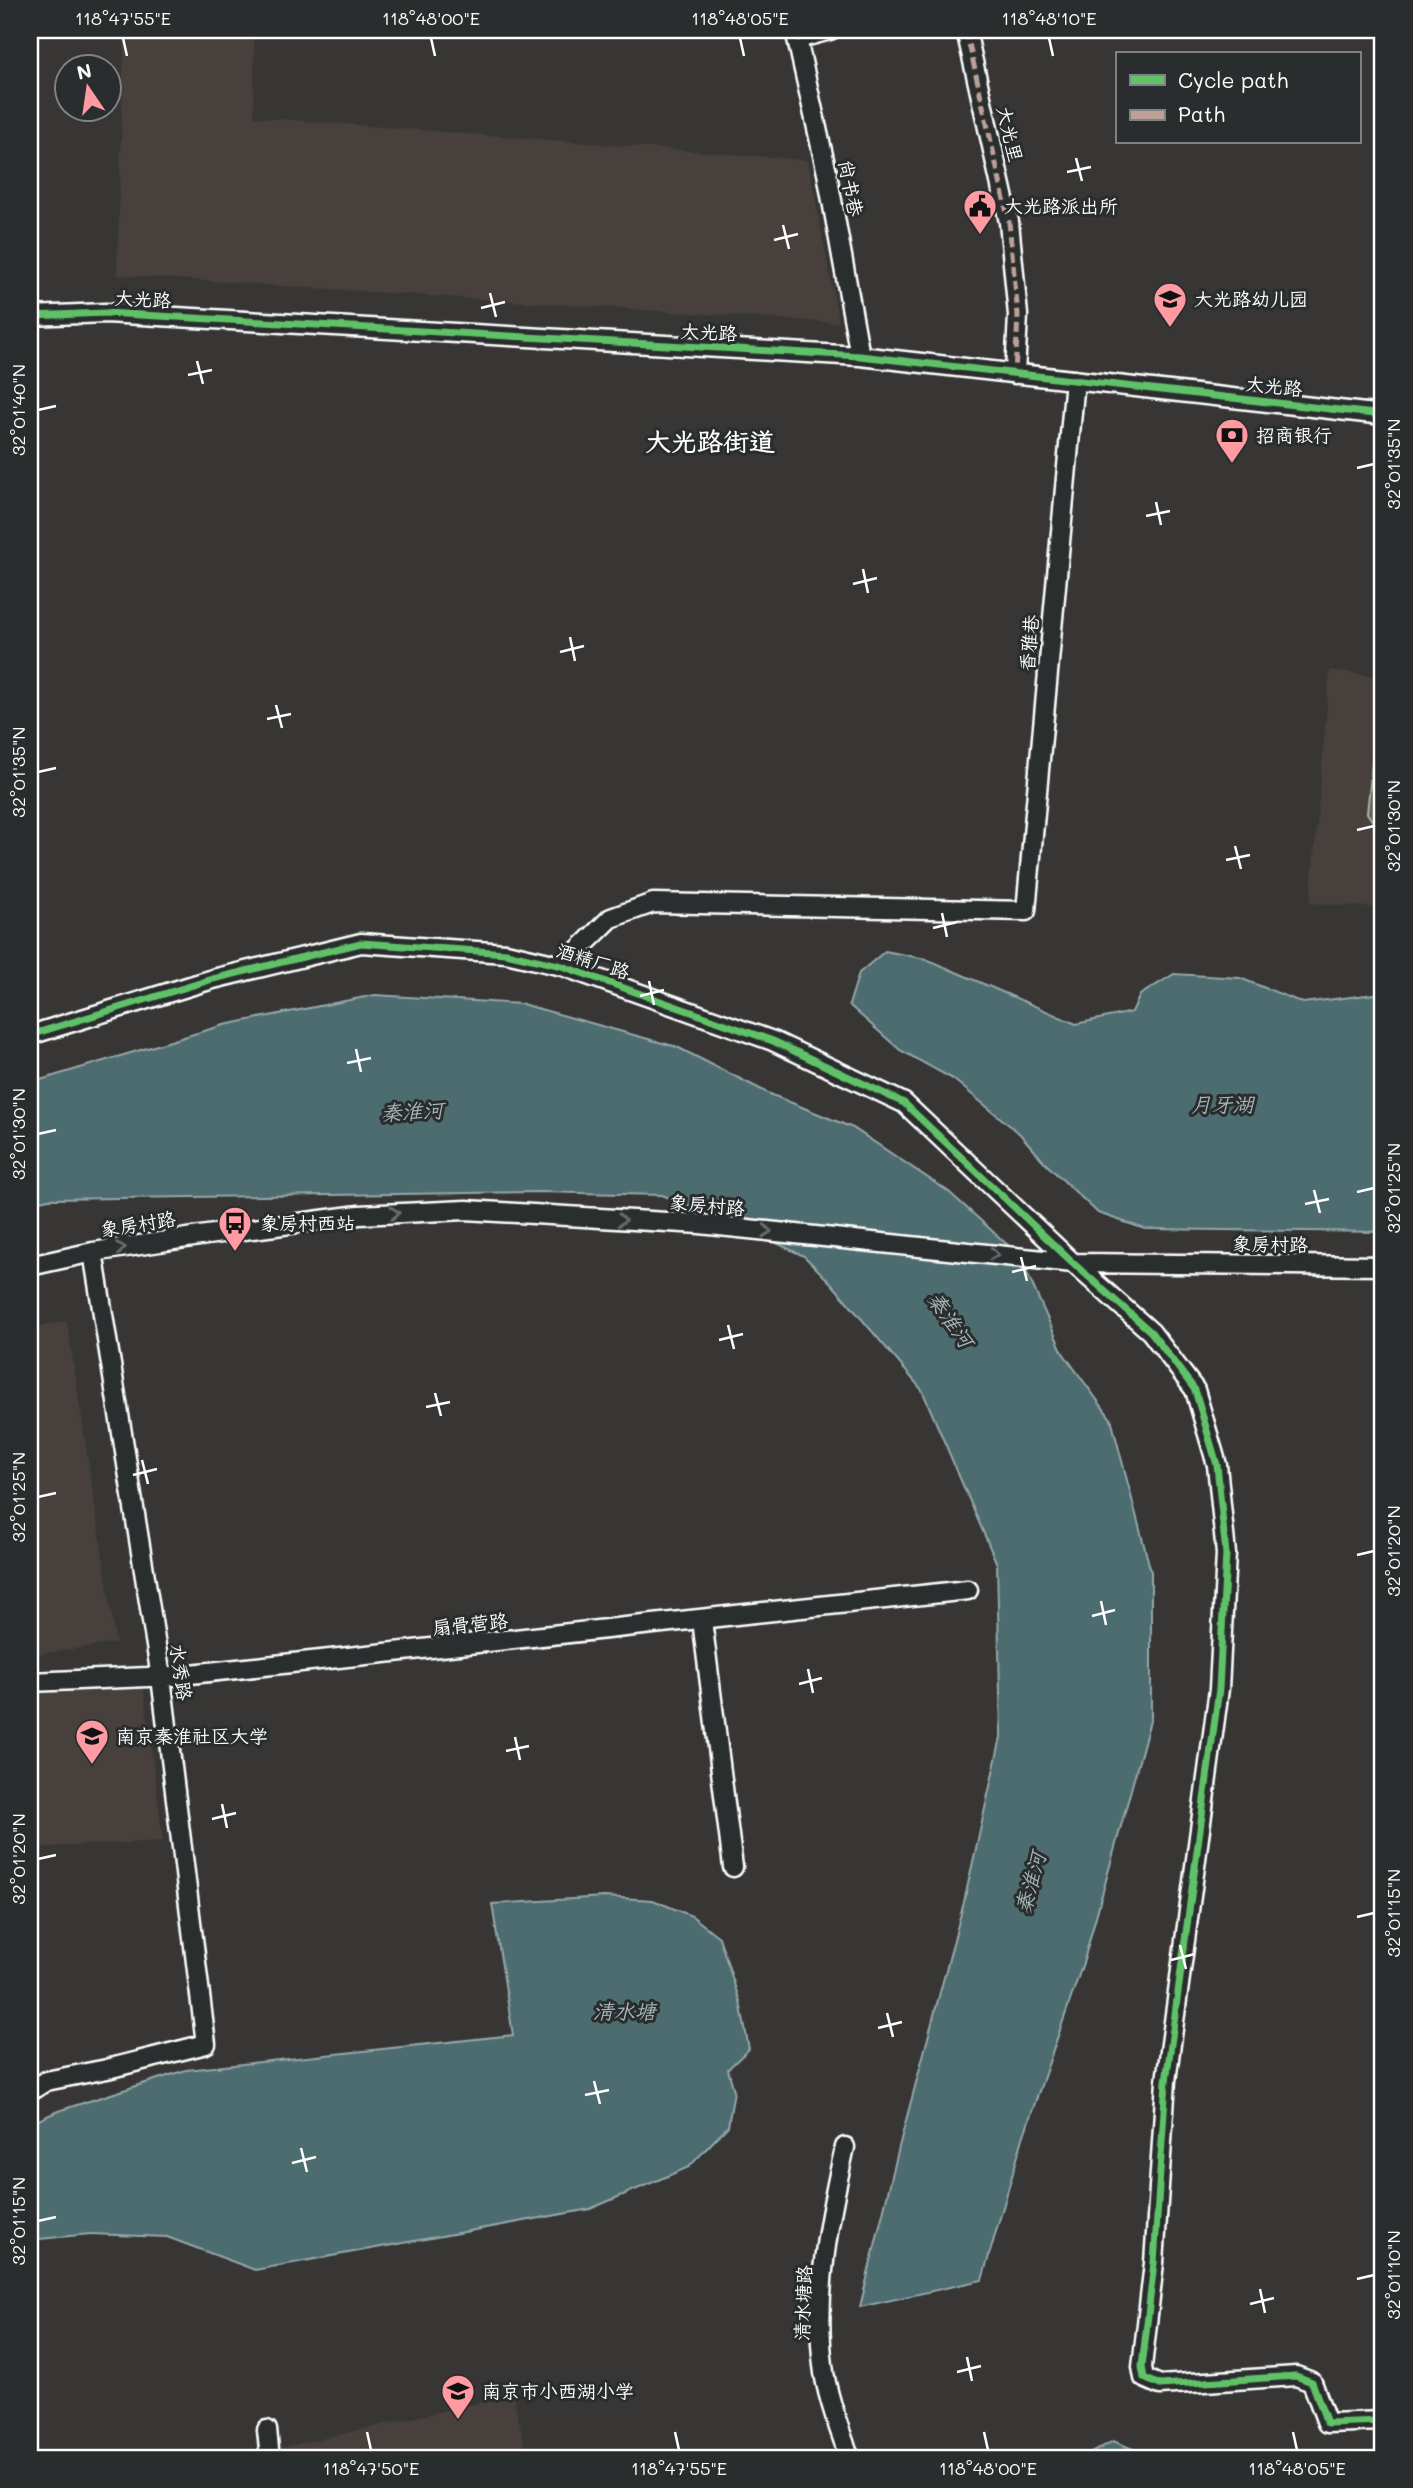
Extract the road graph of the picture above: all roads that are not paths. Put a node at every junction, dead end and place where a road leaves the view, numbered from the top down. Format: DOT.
graph roads {
  1 [pos="830,30"];
  2 [pos="966,30"];
  3 [pos="796,35"];
  4 [pos="30,316"];
  5 [pos="860,356"];
  6 [pos="1015,374"];
  7 [pos="1075,380"];
  8 [pos="1383,415"];
  9 [pos="562,966"];
  10 [pos="30,1035"];
  11 [pos="93,1252"];
  12 [pos="1073,1263"];
  13 [pos="30,1266"];
  14 [pos="1383,1266"];
  15 [pos="968,1590"];
  16 [pos="702,1620"];
  17 [pos="161,1677"];
  18 [pos="30,1682"];
  19 [pos="733,1867"];
  20 [pos="30,2091"];
  21 [pos="845,2147"];
  22 [pos="1383,2421"];
  23 [pos="267,2430"];
  24 [pos="270,2458"];
  25 [pos="850,2458"];
  1 -- 3 [label="street"];
  2 -- 6 [label="street, 大光里"];
  3 -- 5 [label="street, 尚书巷"];
  4 -- 5 [label="street, 大光路"];
  5 -- 6 [label="street, 大光路"];
  6 -- 7 [label="street, 大光路"];
  7 -- 8 [label="street, 大光路"];
  7 -- 9 [label="street, 香雅巷"];
  9 -- 10 [label="street, 酒精厂路"];
  9 -- 12 [label="street, 酒精厂路"];
  11 -- 12 [label="street, 象房村路, one-way"];
  11 -- 13 [label="street, 象房村路"];
  11 -- 17 [label="street, 水秀路"];
  12 -- 14 [label="street, 象房村路"];
  12 -- 22 [label="street, 酒精厂路"];
  15 -- 16 [label="street, 扇骨营路"];
  16 -- 17 [label="street, 扇骨营路"];
  16 -- 19 [label="street"];
  17 -- 18 [label="street, 扇骨营路"];
  17 -- 20 [label="street, 水秀路"];
  21 -- 25 [label="street, 清水塘路"];
  23 -- 24 [label="street"];
}
